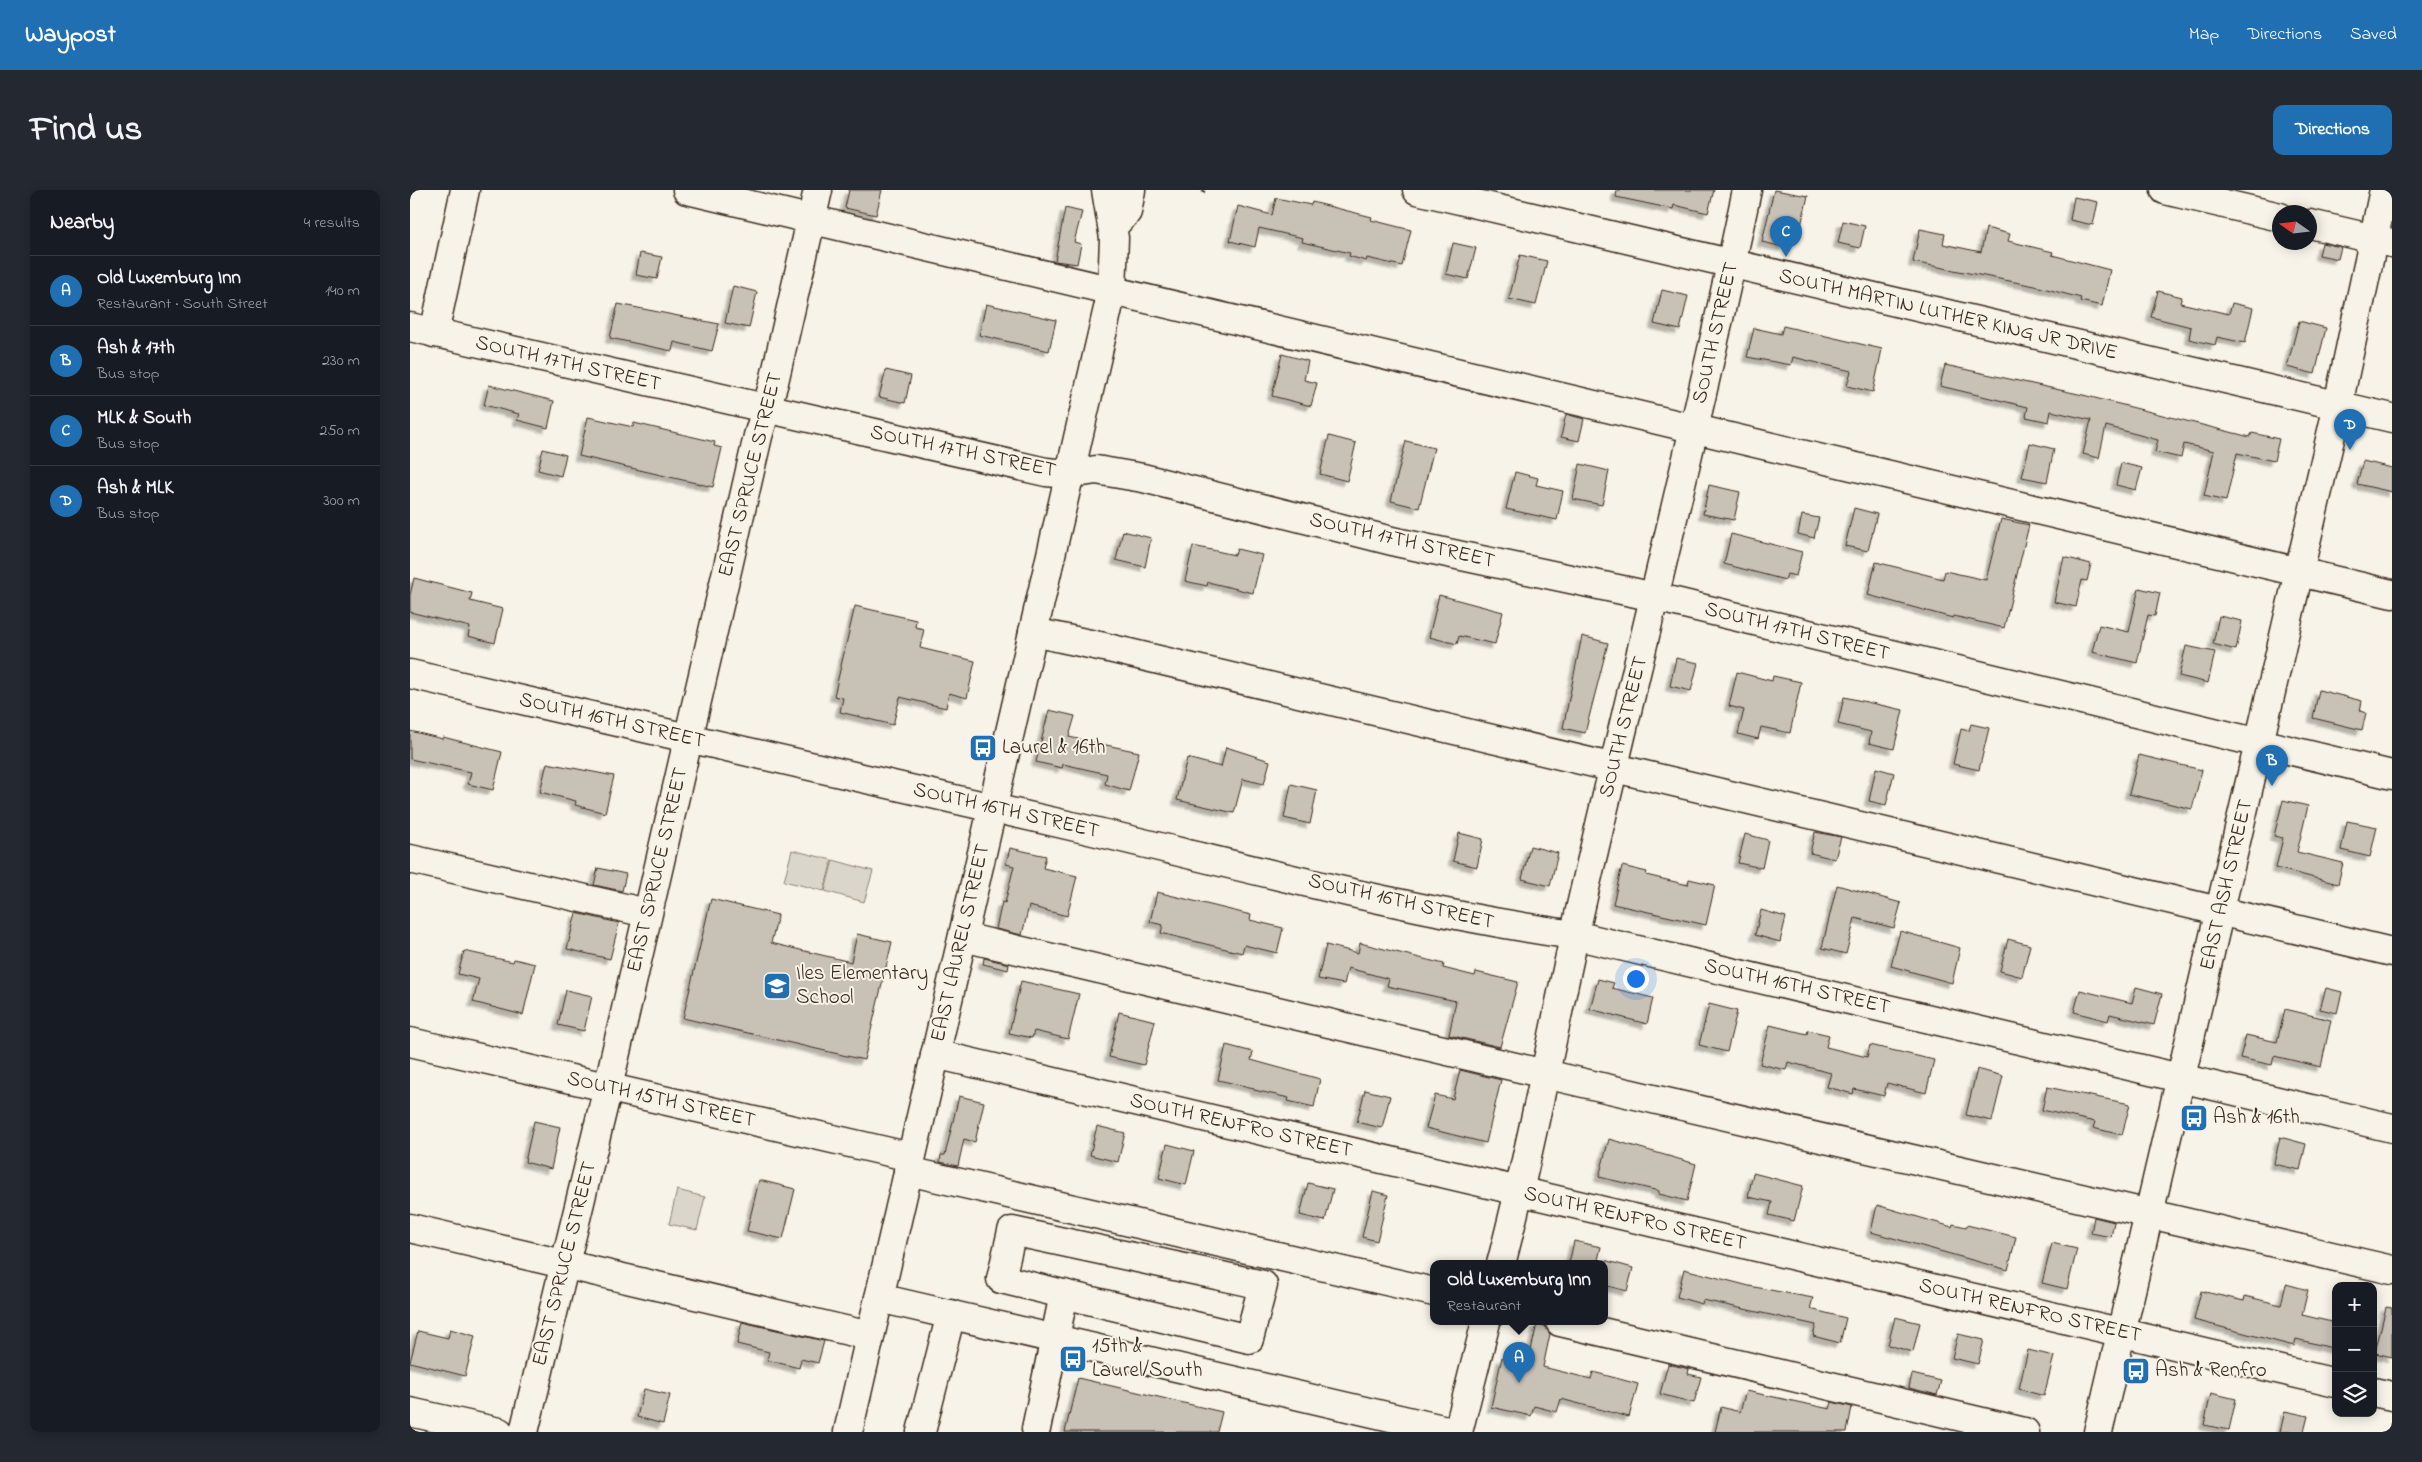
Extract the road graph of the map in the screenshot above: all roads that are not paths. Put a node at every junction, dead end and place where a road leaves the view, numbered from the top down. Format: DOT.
graph roads {
  1 [pos="466,190"];
  2 [pos="687,190"];
  3 [pos="818,190"];
  4 [pos="1106,190"];
  5 [pos="1131,190"];
  6 [pos="1417,190"];
  7 [pos="1747,190"];
  8 [pos="2165,190"];
  9 [pos="2384,190"];
  10 [pos="2272,215"];
  11 [pos="811,219"];
  12 [pos="1113,226"];
  13 [pos="2317,226"];
  14 [pos="2383,241"];
  15 [pos="1731,263"];
  16 [pos="1112,291"];
  17 [pos="422,330"];
  18 [pos="2338,405"];
  19 [pos="766,408"];
  20 [pos="2392,418"];
  21 [pos="1694,428"];
  22 [pos="1070,474"];
  23 [pos="2300,572"];
  24 [pos="2392,594"];
  25 [pos="1655,597"];
  26 [pos="1033,632"];
  27 [pos="410,674"];
  28 [pos="688,738"];
  29 [pos="2260,743"];
  30 [pos="1614,768"];
  31 [pos="2392,775"];
  32 [pos="992,808"];
  33 [pos="410,859"];
  34 [pos="2221,911"];
  35 [pos="647,913"];
  36 [pos="1574,935"];
  37 [pos="963,937"];
  38 [pos="2392,952"];
  39 [pos="410,1042"];
  40 [pos="935,1054"];
  41 [pos="1545,1074"];
  42 [pos="2181,1078"];
  43 [pos="608,1087"];
  44 [pos="2392,1128"];
  45 [pos="910,1164"];
  46 [pos="1519,1192"];
  47 [pos="2149,1215"];
  48 [pos="410,1228"];
  49 [pos="1502,1260"];
  50 [pos="564,1264"];
  51 [pos="2392,1270"];
  52 [pos="1430,1291"];
  53 [pos="1064,1294"];
  54 [pos="879,1298"];
  55 [pos="951,1314"];
  56 [pos="1485,1325"];
  57 [pos="1573,1325"];
  58 [pos="2122,1333"];
  59 [pos="870,1336"];
  60 [pos="1056,1338"];
  61 [pos="1248,1339"];
  62 [pos="1239,1382"];
  63 [pos="2332,1382"];
  64 [pos="2377,1393"];
  65 [pos="2392,1396"];
  66 [pos="410,1412"];
  67 [pos="1036,1429"];
  68 [pos="500,1432"];
  69 [pos="524,1432"];
  70 [pos="848,1432"];
  71 [pos="921,1432"];
  72 [pos="1456,1432"];
  73 [pos="2025,1432"];
  74 [pos="2098,1432"];
  1 -- 17 [label="street"];
  2 -- 11 [label="street"];
  3 -- 11 [label="street, EAST SPRUCE STREET"];
  4 -- 12 [label="street, EAST LAUREL STREET"];
  5 -- 12 [label="street"];
  6 -- 15 [label="street, SOUTH MARTIN LUTHER KING JR DRIVE"];
  7 -- 15 [label="street, SOUTH STREET"];
  8 -- 10 [label="street"];
  9 -- 14 [label="street, EAST ASH STREET"];
  11 -- 16 [label="street"];
  11 -- 19 [label="street, EAST SPRUCE STREET"];
  12 -- 16 [label="street, EAST LAUREL STREET"];
  13 -- 14 [label="street"];
  14 -- 18 [label="street, EAST ASH STREET"];
  15 -- 18 [label="street, SOUTH MARTIN LUTHER KING JR DRIVE"];
  15 -- 21 [label="street, SOUTH STREET"];
  16 -- 21 [label="street"];
  16 -- 22 [label="street, EAST LAUREL STREET"];
  17 -- 19 [label="street, SOUTH 17TH STREET"];
  18 -- 20 [label="street, SOUTH MARTIN LUTHER KING JR DRIVE"];
  18 -- 23 [label="street, EAST ASH STREET"];
  19 -- 22 [label="street, SOUTH 17TH STREET"];
  19 -- 28 [label="street, EAST SPRUCE STREET"];
  21 -- 23 [label="street"];
  21 -- 25 [label="street, SOUTH STREET"];
  22 -- 25 [label="street, SOUTH 17TH STREET"];
  22 -- 26 [label="street, EAST LAUREL STREET"];
  23 -- 24 [label="street"];
  23 -- 29 [label="street, EAST ASH STREET"];
  25 -- 29 [label="street, SOUTH 17TH STREET"];
  25 -- 30 [label="street, SOUTH STREET"];
  26 -- 30 [label="street"];
  26 -- 32 [label="street, EAST LAUREL STREET"];
  27 -- 28 [label="street, SOUTH 16TH STREET"];
  28 -- 32 [label="street, SOUTH 16TH STREET"];
  28 -- 35 [label="street, EAST SPRUCE STREET"];
  29 -- 31 [label="street, SOUTH 17TH STREET"];
  29 -- 34 [label="street, EAST ASH STREET"];
  30 -- 34 [label="street"];
  30 -- 36 [label="street, SOUTH STREET"];
  32 -- 36 [label="street, SOUTH 16TH STREET"];
  32 -- 37 [label="street, EAST LAUREL STREET"];
  33 -- 35 [label="street"];
  34 -- 38 [label="street"];
  34 -- 42 [label="street, EAST ASH STREET"];
  35 -- 43 [label="street, EAST SPRUCE STREET"];
  36 -- 41 [label="street, SOUTH STREET"];
  36 -- 42 [label="street, SOUTH 16TH STREET"];
  37 -- 40 [label="street, EAST LAUREL STREET"];
  37 -- 41 [label="street"];
  39 -- 43 [label="street, SOUTH 15TH STREET"];
  40 -- 45 [label="street, EAST LAUREL STREET"];
  40 -- 46 [label="street, SOUTH RENFRO STREET"];
  41 -- 46 [label="street, SOUTH STREET"];
  41 -- 47 [label="street"];
  42 -- 44 [label="street, SOUTH 16TH STREET"];
  42 -- 47 [label="street, EAST ASH STREET"];
  43 -- 45 [label="street, SOUTH 15TH STREET"];
  43 -- 50 [label="street, EAST SPRUCE STREET"];
  45 -- 52 [label="street, SOUTH 15TH STREET"];
  45 -- 54 [label="street, EAST LAUREL STREET"];
  46 -- 49 [label="street, SOUTH STREET"];
  46 -- 58 [label="street, SOUTH RENFRO STREET"];
  47 -- 51 [label="street"];
  47 -- 58 [label="street, EAST ASH STREET"];
  48 -- 50 [label="street"];
  50 -- 59 [label="street"];
  50 -- 69 [label="street, EAST SPRUCE STREET"];
  53 -- 60 [label="street"];
  53 -- 61 [label="street"];
  53 -- 61 [label="street"];
  54 -- 55 [label="street"];
  54 -- 59 [label="street, EAST LAUREL STREET"];
  55 -- 60 [label="street"];
  55 -- 71 [label="street"];
  56 -- 72 [label="street"];
  57 -- 73 [label="street"];
  58 -- 63 [label="street, SOUTH RENFRO STREET"];
  58 -- 74 [label="street, EAST ASH STREET"];
  59 -- 70 [label="street, EAST LAUREL STREET"];
  60 -- 62 [label="street"];
  60 -- 67 [label="street"];
  61 -- 62 [label="street"];
  62 -- 72 [label="street"];
  64 -- 65 [label="street"];
  66 -- 68 [label="street"];
}
